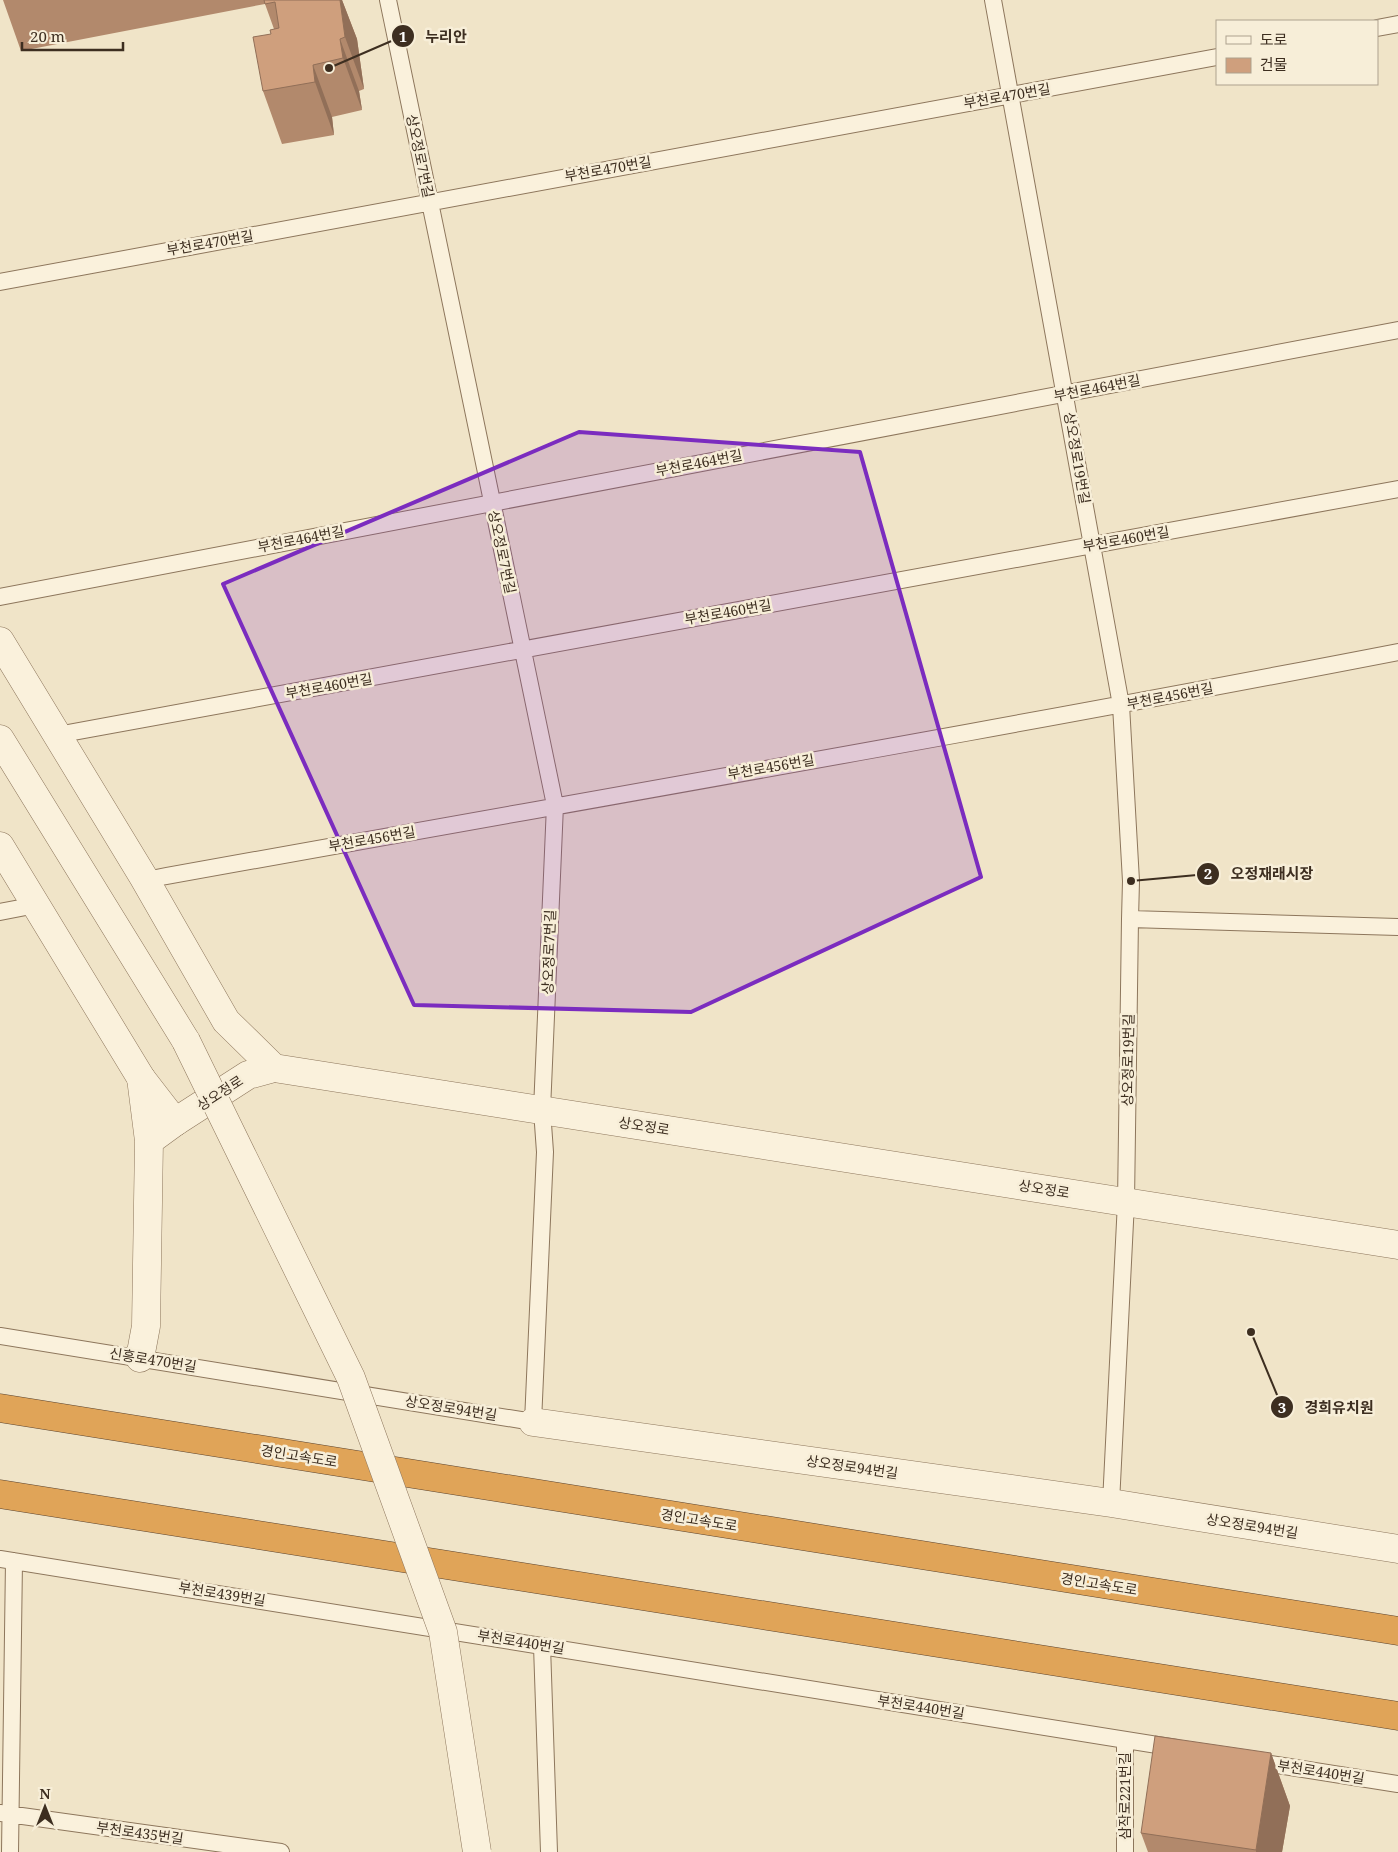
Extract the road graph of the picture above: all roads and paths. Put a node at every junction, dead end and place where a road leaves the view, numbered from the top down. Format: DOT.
graph roads {
  1 [pos="388,0"];
  2 [pos="994,0"];
  3 [pos="1398,24"];
  4 [pos="1378,28"];
  5 [pos="1216,57"];
  6 [pos="1011,95"];
  7 [pos="430,202"];
  8 [pos="0,282"];
  9 [pos="1398,330"];
  10 [pos="1066,394"];
  11 [pos="1398,489"];
  12 [pos="492,503"];
  13 [pos="1092,545"];
  14 [pos="0,597"];
  15 [pos="0,642"];
  16 [pos="523,650"];
  17 [pos="1398,652"];
  18 [pos="1121,706"];
  19 [pos="57,735"];
  20 [pos="0,739"];
  21 [pos="555,805"];
  22 [pos="0,846"];
  23 [pos="144,878"];
  24 [pos="36,905"];
  25 [pos="0,912"];
  26 [pos="1130,919"];
  27 [pos="1398,927"];
  28 [pos="274,1068"];
  29 [pos="141,1078"];
  30 [pos="542,1110"];
  31 [pos="175,1122"];
  32 [pos="149,1141"];
  33 [pos="1126,1202"];
  34 [pos="1398,1245"];
  35 [pos="0,1336"];
  36 [pos="140,1358"];
  37 [pos="305,1385"];
  38 [pos="0,1408"];
  39 [pos="533,1422"];
  40 [pos="0,1494"];
  41 [pos="1112,1503"];
  42 [pos="1398,1549"];
  43 [pos="7,1560"];
  44 [pos="444,1630"];
  45 [pos="1398,1632"];
  46 [pos="542,1646"];
  47 [pos="1398,1716"];
  48 [pos="1125,1740"];
  49 [pos="1193,1751"];
  50 [pos="1232,1757"];
  51 [pos="1398,1784"];
  52 [pos="5,1814"];
  53 [pos="10,1852"];
  54 [pos="281,1852"];
  55 [pos="477,1852"];
  56 [pos="549,1852"];
  57 [pos="1125,1852"];
  1 -- 7 [label="lane, 상오정로7번길"];
  2 -- 6 [label="lane, 상오정로19번길"];
  3 -- 4 [label="lane"];
  5 -- 6 [label="lane, 부천로470번길"];
  6 -- 7 [label="lane, 부천로470번길"];
  6 -- 10 [label="lane, 상오정로19번길"];
  7 -- 8 [label="lane, 부천로470번길"];
  7 -- 12 [label="lane, 상오정로7번길"];
  9 -- 10 [label="lane, 부천로464번길"];
  10 -- 12 [label="lane, 부천로464번길"];
  10 -- 13 [label="lane, 상오정로19번길"];
  11 -- 13 [label="lane, 부천로460번길"];
  12 -- 14 [label="lane, 부천로464번길"];
  12 -- 16 [label="lane, 상오정로7번길"];
  13 -- 16 [label="lane, 부천로460번길"];
  13 -- 18 [label="lane, 상오정로19번길"];
  15 -- 19 [label="street"];
  16 -- 19 [label="lane, 부천로460번길"];
  16 -- 21 [label="lane, 상오정로7번길"];
  17 -- 18 [label="lane, 부천로456번길"];
  18 -- 21 [label="lane, 부천로456번길"];
  18 -- 26 [label="lane, 상오정로19번길"];
  19 -- 23 [label="street"];
  20 -- 55 [label="street, bridge"];
  21 -- 23 [label="lane, 부천로456번길"];
  21 -- 30 [label="lane, 상오정로7번길"];
  22 -- 24 [label="street"];
  23 -- 28 [label="street"];
  24 -- 25 [label="lane"];
  24 -- 29 [label="street"];
  26 -- 27 [label="lane"];
  26 -- 33 [label="lane, 상오정로19번길"];
  28 -- 30 [label="street, 상오정로"];
  28 -- 31 [label="street, 상오정로"];
  29 -- 31 [label="street"];
  29 -- 32 [label="street"];
  30 -- 33 [label="street, 상오정로"];
  30 -- 39 [label="lane, 상오정로7번길"];
  31 -- 32 [label="street, 상오정로"];
  32 -- 36 [label="street"];
  33 -- 34 [label="street, 상오정로"];
  33 -- 41 [label="lane"];
  35 -- 36 [label="lane, 신흥로470번길"];
  36 -- 37 [label="lane, 신흥로470번길"];
  37 -- 39 [label="lane, 상오정로94번길"];
  38 -- 45 [label="highway, 경인고속도로"];
  39 -- 41 [label="street, 상오정로94번길"];
  40 -- 47 [label="highway"];
  41 -- 42 [label="street, 상오정로94번길"];
  43 -- 44 [label="lane, 부천로439번길"];
  43 -- 52 [label="lane"];
  44 -- 46 [label="lane, 부천로440번길"];
  46 -- 48 [label="lane, 부천로440번길"];
  46 -- 56 [label="lane"];
  48 -- 49 [label="lane, 부천로440번길"];
  48 -- 57 [label="lane, 삼작로221번길"];
  50 -- 51 [label="lane, 부천로440번길"];
  52 -- 53 [label="lane"];
  52 -- 54 [label="lane, 부천로435번길"];
}
